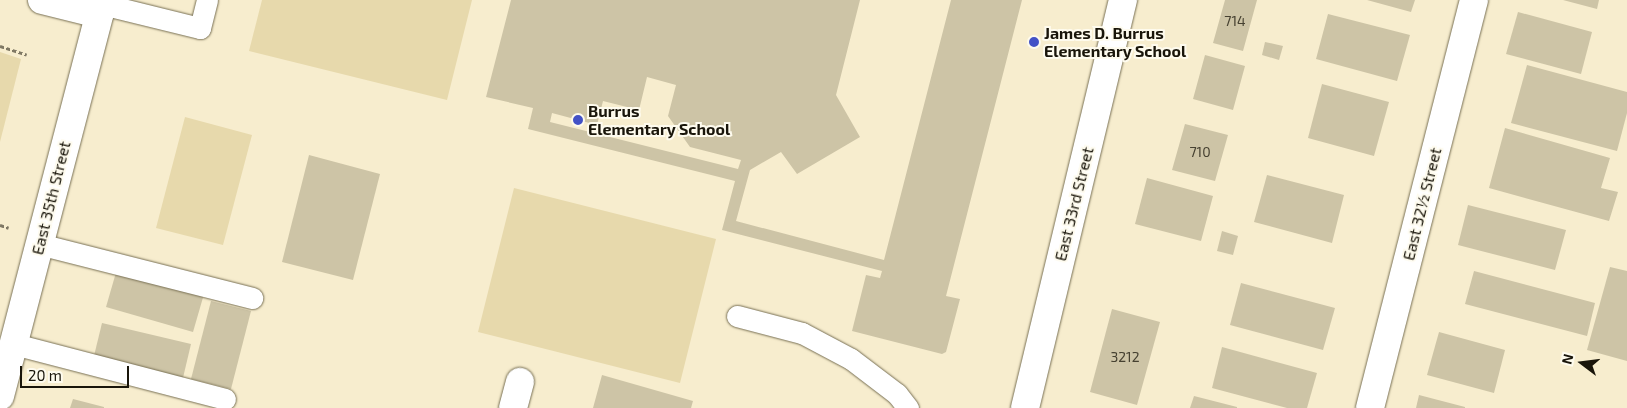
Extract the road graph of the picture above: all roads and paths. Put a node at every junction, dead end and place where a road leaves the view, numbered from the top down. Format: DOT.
graph roads {
  1 [pos="42,0"];
  2 [pos="207,0"];
  3 [pos="1123,0"];
  4 [pos="1474,0"];
  5 [pos="101,6"];
  6 [pos="0,46"];
  7 [pos="27,55"];
  8 [pos="0,225"];
  9 [pos="9,228"];
  10 [pos="39,244"];
  11 [pos="252,298"];
  12 [pos="737,316"];
  13 [pos="14,344"];
  14 [pos="520,382"];
  15 [pos="0,396"];
  16 [pos="225,398"];
  17 [pos="513,408"];
  18 [pos="908,408"];
  19 [pos="1025,408"];
  20 [pos="1370,408"];
  1 -- 5 [label="street"];
  2 -- 5 [label="lane"];
  3 -- 19 [label="street, East 33rd Street"];
  4 -- 20 [label="street, East 32½ Street"];
  5 -- 10 [label="street, East 35th Street"];
  6 -- 7 [label="path"];
  8 -- 9 [label="path"];
  10 -- 11 [label="lane"];
  10 -- 13 [label="street, East 35th Street"];
  12 -- 18 [label="lane"];
  13 -- 15 [label="street, East 35th Street"];
  13 -- 16 [label="lane"];
  14 -- 17 [label="street"];
}
